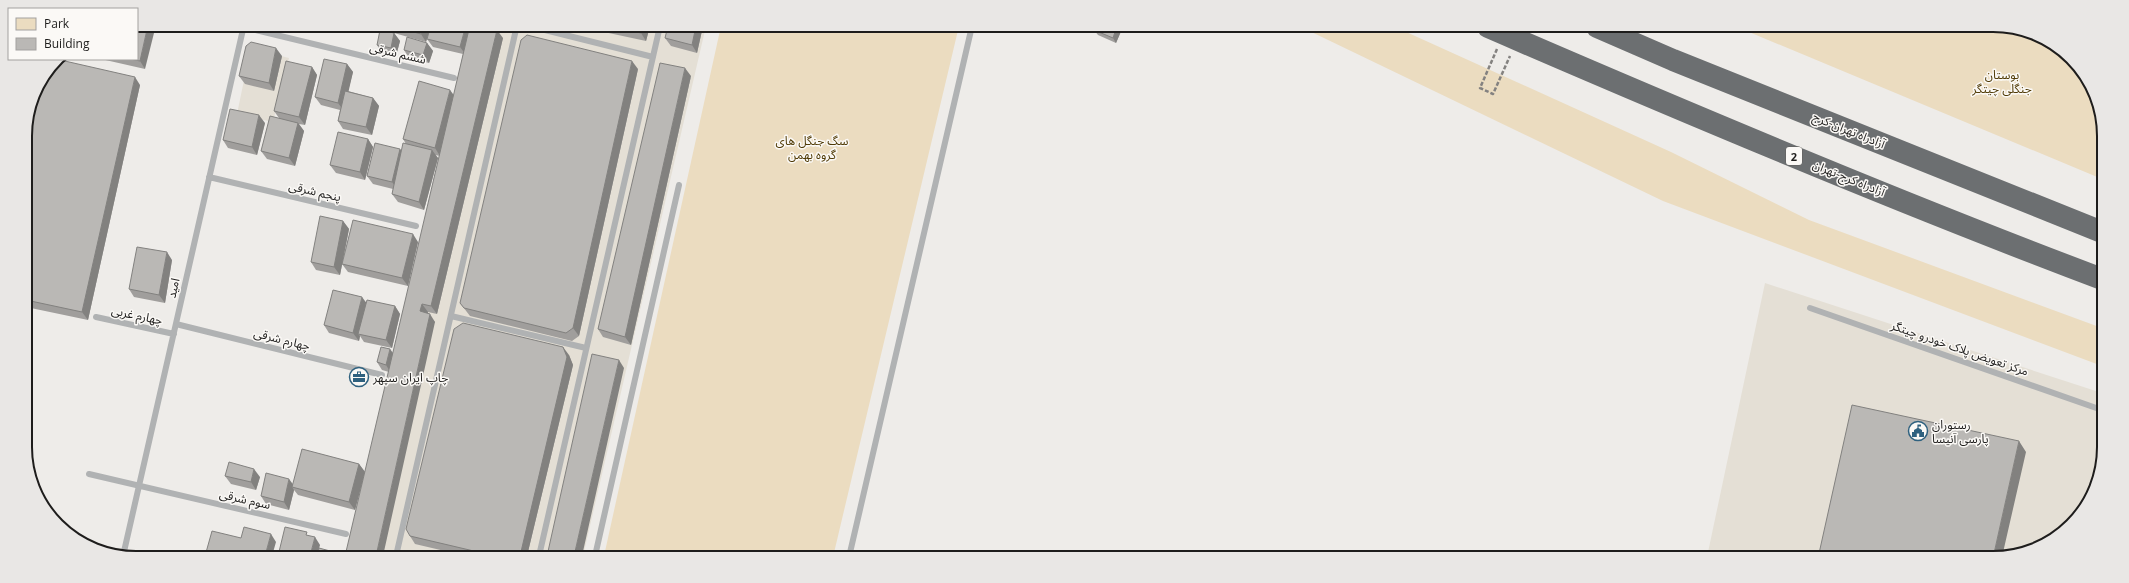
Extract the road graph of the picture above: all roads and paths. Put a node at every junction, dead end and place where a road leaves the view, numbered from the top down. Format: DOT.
graph roads {
  1 [pos="242,32"];
  2 [pos="267,32"];
  3 [pos="515,32"];
  4 [pos="550,32"];
  5 [pos="659,32"];
  6 [pos="971,32"];
  7 [pos="1500,32"];
  8 [pos="1609,32"];
  9 [pos="1518,39"];
  10 [pos="1497,47"];
  11 [pos="653,57"];
  12 [pos="454,78"];
  13 [pos="209,177"];
  14 [pos="679,185"];
  15 [pos="416,226"];
  16 [pos="2097,230"];
  17 [pos="2097,276"];
  18 [pos="1810,308"];
  19 [pos="451,316"];
  20 [pos="96,318"];
  21 [pos="176,324"];
  22 [pos="174,334"];
  23 [pos="586,348"];
  24 [pos="382,375"];
  25 [pos="2097,408"];
  26 [pos="89,474"];
  27 [pos="139,485"];
  28 [pos="346,534"];
  29 [pos="124,550"];
  30 [pos="397,551"];
  31 [pos="540,551"];
  32 [pos="596,551"];
  33 [pos="849,551"];
  1 -- 13 [label="lane, امید"];
  2 -- 12 [label="lane, ششم شرقی"];
  3 -- 19 [label="lane"];
  4 -- 11 [label="lane"];
  5 -- 11 [label="lane"];
  6 -- 33 [label="lane"];
  7 -- 9 [label="highway, آزادراه کرج-تهران / 2"];
  8 -- 16 [label="highway, آزادراه تهران-کرج"];
  9 -- 10 [label="path"];
  9 -- 17 [label="highway, آزادراه کرج-تهران / 2"];
  11 -- 23 [label="lane"];
  13 -- 15 [label="lane, پنجم شرقی"];
  13 -- 21 [label="lane, امید"];
  14 -- 32 [label="lane"];
  18 -- 25 [label="lane, مرکز تعویض پلاک خودرو چیتگر"];
  19 -- 23 [label="lane"];
  19 -- 30 [label="lane"];
  20 -- 22 [label="lane, چهارم غربی"];
  21 -- 22 [label="lane, امید"];
  21 -- 24 [label="lane, چهارم شرقی"];
  22 -- 27 [label="lane, امید"];
  23 -- 31 [label="lane"];
  26 -- 27 [label="lane, سوم شرقی"];
  27 -- 28 [label="lane, سوم شرقی"];
  27 -- 29 [label="lane, امید"];
}
